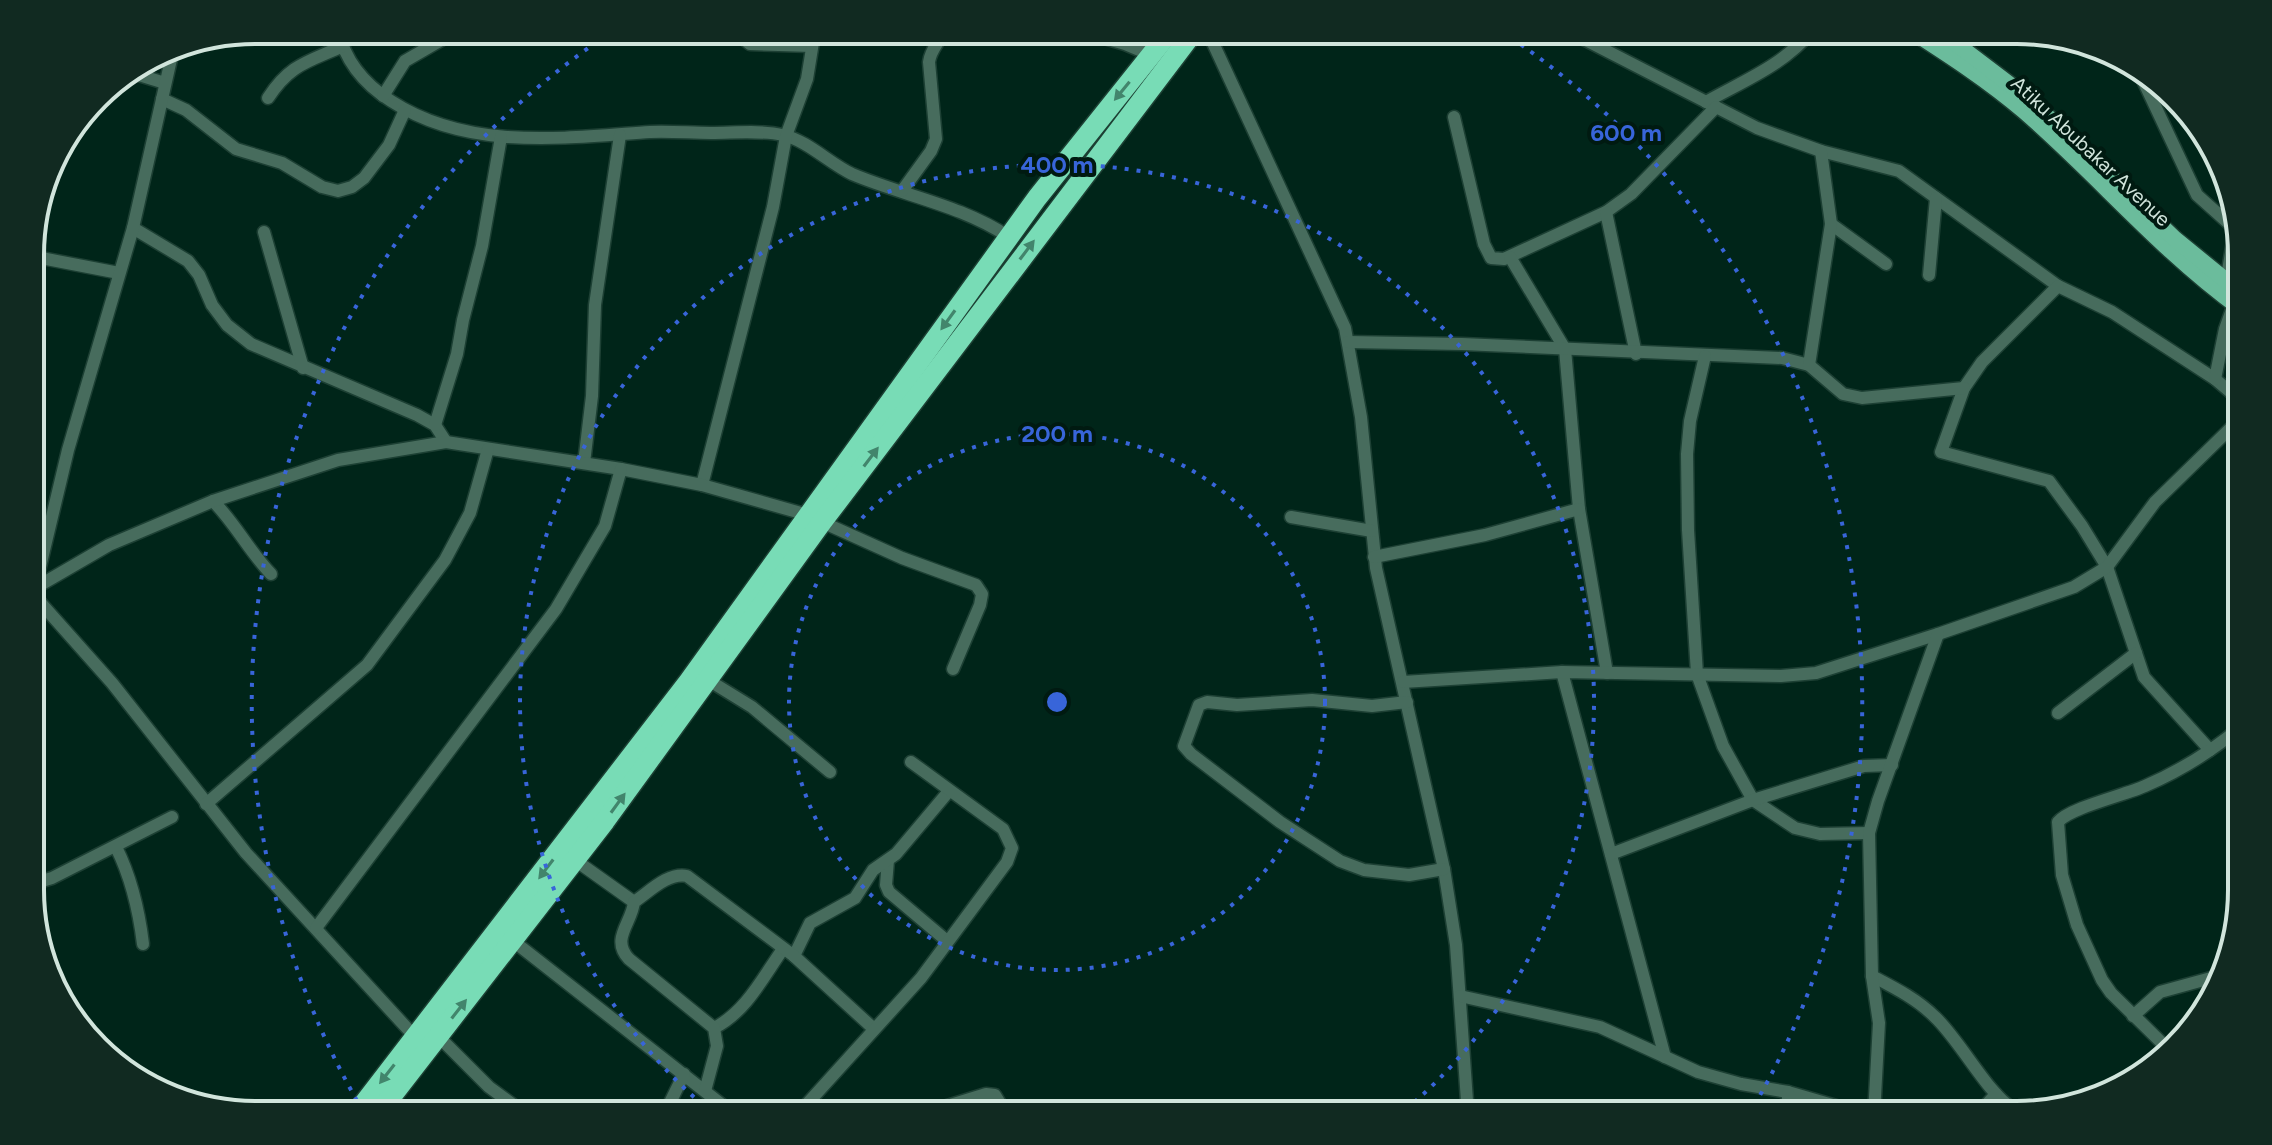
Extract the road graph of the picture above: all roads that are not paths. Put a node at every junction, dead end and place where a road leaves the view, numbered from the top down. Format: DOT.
graph roads {
  1 [pos="434,44"];
  2 [pos="750,44"];
  3 [pos="935,44"];
  4 [pos="1125,44"];
  5 [pos="1160,44"];
  6 [pos="1184,44"];
  7 [pos="1214,44"];
  8 [pos="1593,44"];
  9 [pos="1799,44"];
  10 [pos="1931,44"];
  11 [pos="1957,44"];
  12 [pos="343,46"];
  13 [pos="812,46"];
  14 [pos="1151,55"];
  15 [pos="170,62"];
  16 [pos="144,76"];
  17 [pos="165,83"];
  18 [pos="2147,90"];
  19 [pos="383,96"];
  20 [pos="268,98"];
  21 [pos="162,99"];
  22 [pos="1711,105"];
  23 [pos="405,110"];
  24 [pos="1454,117"];
  25 [pos="620,135"];
  26 [pos="786,136"];
  27 [pos="501,137"];
  28 [pos="1821,151"];
  29 [pos="902,191"];
  30 [pos="1936,198"];
  31 [pos="1606,212"];
  32 [pos="2224,215"];
  33 [pos="1831,224"];
  34 [pos="133,228"];
  35 [pos="264,232"];
  36 [pos="1009,237"];
  37 [pos="1510,257"];
  38 [pos="44,259"];
  39 [pos="1886,264"];
  40 [pos="119,273"];
  41 [pos="1929,275"];
  42 [pos="2058,286"];
  43 [pos="2228,289"];
  44 [pos="2228,293"];
  45 [pos="2228,319"];
  46 [pos="1348,342"];
  47 [pos="1565,349"];
  48 [pos="1636,354"];
  49 [pos="1705,356"];
  50 [pos="1809,365"];
  51 [pos="303,368"];
  52 [pos="2215,379"];
  53 [pos="1964,388"];
  54 [pos="2228,390"];
  55 [pos="435,425"];
  56 [pos="2228,431"];
  57 [pos="446,442"];
  58 [pos="488,449"];
  59 [pos="584,463"];
  60 [pos="621,469"];
  61 [pos="702,485"];
  62 [pos="213,501"];
  63 [pos="1579,509"];
  64 [pos="1291,517"];
  65 [pos="815,519"];
  66 [pos="1372,531"];
  67 [pos="44,549"];
  68 [pos="1374,557"];
  69 [pos="2107,567"];
  70 [pos="271,574"];
  71 [pos="44,587"];
  72 [pos="44,606"];
  73 [pos="1938,634"];
  74 [pos="2136,653"];
  75 [pos="953,669"];
  76 [pos="1562,672"];
  77 [pos="1607,673"];
  78 [pos="1697,674"];
  79 [pos="702,676"];
  80 [pos="1403,682"];
  81 [pos="1407,702"];
  82 [pos="2058,713"];
  83 [pos="2228,736"];
  84 [pos="2210,750"];
  85 [pos="911,762"];
  86 [pos="1892,765"];
  87 [pos="830,772"];
  88 [pos="949,791"];
  89 [pos="1753,800"];
  90 [pos="206,804"];
  91 [pos="172,817"];
  92 [pos="1869,833"];
  93 [pos="116,847"];
  94 [pos="1611,854"];
  95 [pos="575,860"];
  96 [pos="888,860"];
  97 [pos="1444,869"];
  98 [pos="44,880"];
  99 [pos="634,902"];
  100 [pos="316,928"];
  101 [pos="512,940"];
  102 [pos="947,941"];
  103 [pos="143,944"];
  104 [pos="789,952"];
  105 [pos="1872,976"];
  106 [pos="2208,979"];
  107 [pos="1460,996"];
  108 [pos="2133,1016"];
  109 [pos="714,1028"];
  110 [pos="874,1029"];
  111 [pos="438,1036"];
  112 [pos="416,1038"];
  113 [pos="2162,1043"];
  114 [pos="1665,1057"];
  115 [pos="684,1074"];
  116 [pos="705,1091"];
  117 [pos="1788,1092"];
  118 [pos="1996,1094"];
  119 [pos="366,1101"];
  120 [pos="388,1101"];
  121 [pos="508,1101"];
  122 [pos="671,1101"];
  123 [pos="718,1101"];
  124 [pos="810,1101"];
  125 [pos="963,1101"];
  126 [pos="999,1101"];
  127 [pos="1467,1101"];
  128 [pos="1788,1101"];
  129 [pos="1819,1101"];
  130 [pos="1875,1101"];
  131 [pos="1990,1101"];
  132 [pos="2003,1101"];
  1 -- 19 [label="street"];
  2 -- 13 [label="street"];
  3 -- 29 [label="street"];
  4 -- 14 [label="street"];
  5 -- 14 [label="highway"];
  65 -- 6 [label="highway, one-way"];
  7 -- 46 [label="street"];
  8 -- 22 [label="street"];
  9 -- 22 [label="street"];
  10 -- 44 [label="main road, Atiku Abubakar Avenue"];
  11 -- 43 [label="main road, Atiku Abubakar Avenue"];
  12 -- 19 [label="street"];
  12 -- 20 [label="street"];
  13 -- 26 [label="street"];
  14 -- 36 [label="highway, one-way"];
  15 -- 17 [label="street"];
  16 -- 17 [label="street"];
  17 -- 21 [label="street"];
  18 -- 32 [label="street"];
  19 -- 23 [label="street"];
  21 -- 23 [label="street"];
  21 -- 34 [label="street"];
  22 -- 28 [label="street"];
  22 -- 31 [label="street"];
  23 -- 27 [label="street"];
  24 -- 37 [label="street"];
  25 -- 26 [label="street"];
  25 -- 27 [label="street"];
  25 -- 59 [label="street"];
  26 -- 29 [label="street"];
  26 -- 61 [label="street"];
  27 -- 55 [label="street"];
  28 -- 30 [label="street"];
  28 -- 33 [label="street"];
  29 -- 36 [label="street"];
  30 -- 41 [label="street"];
  30 -- 42 [label="street"];
  31 -- 37 [label="street"];
  31 -- 48 [label="street"];
  33 -- 39 [label="street"];
  33 -- 50 [label="street"];
  34 -- 40 [label="street"];
  34 -- 51 [label="street"];
  35 -- 51 [label="street"];
  36 -- 65 [label="highway, one-way"];
  37 -- 47 [label="street"];
  38 -- 40 [label="street"];
  40 -- 67 [label="street"];
  42 -- 52 [label="street"];
  42 -- 53 [label="street"];
  45 -- 52 [label="street"];
  46 -- 47 [label="street"];
  46 -- 66 [label="street"];
  47 -- 48 [label="street"];
  47 -- 63 [label="street"];
  48 -- 49 [label="street"];
  49 -- 50 [label="street"];
  49 -- 78 [label="street"];
  50 -- 53 [label="street"];
  51 -- 55 [label="street"];
  52 -- 54 [label="street"];
  53 -- 69 [label="street"];
  55 -- 57 [label="street"];
  56 -- 69 [label="street"];
  57 -- 58 [label="street"];
  57 -- 62 [label="street"];
  58 -- 59 [label="street"];
  58 -- 90 [label="street"];
  59 -- 60 [label="street"];
  60 -- 61 [label="street"];
  60 -- 100 [label="street"];
  61 -- 65 [label="street"];
  62 -- 70 [label="street"];
  62 -- 71 [label="street"];
  63 -- 68 [label="street"];
  63 -- 77 [label="street"];
  64 -- 66 [label="street"];
  65 -- 75 [label="street"];
  65 -- 79 [label="highway"];
  66 -- 68 [label="street"];
  68 -- 80 [label="street"];
  69 -- 73 [label="street"];
  69 -- 74 [label="street"];
  72 -- 90 [label="street"];
  73 -- 78 [label="street"];
  73 -- 86 [label="street"];
  74 -- 82 [label="street"];
  74 -- 84 [label="street"];
  76 -- 77 [label="street"];
  76 -- 80 [label="street"];
  76 -- 94 [label="street"];
  77 -- 78 [label="street"];
  78 -- 89 [label="street"];
  79 -- 87 [label="street"];
  95 -- 79 [label="highway, one-way"];
  79 -- 112 [label="highway, one-way"];
  80 -- 81 [label="street"];
  81 -- 97 [label="street"];
  81 -- 97 [label="street"];
  83 -- 84 [label="street"];
  84 -- 108 [label="street"];
  85 -- 88 [label="street"];
  86 -- 89 [label="street"];
  86 -- 92 [label="street"];
  88 -- 96 [label="street"];
  88 -- 102 [label="street"];
  89 -- 92 [label="street"];
  89 -- 94 [label="street"];
  90 -- 100 [label="street"];
  91 -- 93 [label="street"];
  92 -- 105 [label="street"];
  93 -- 98 [label="street"];
  93 -- 103 [label="street"];
  94 -- 114 [label="street"];
  95 -- 99 [label="street"];
  95 -- 101 [label="highway"];
  96 -- 102 [label="street"];
  96 -- 104 [label="street"];
  97 -- 107 [label="street"];
  99 -- 104 [label="street"];
  99 -- 109 [label="street"];
  100 -- 112 [label="street"];
  111 -- 101 [label="highway, one-way"];
  101 -- 115 [label="street"];
  102 -- 110 [label="street"];
  104 -- 109 [label="street"];
  104 -- 110 [label="street"];
  105 -- 118 [label="street"];
  105 -- 130 [label="street"];
  106 -- 108 [label="street"];
  107 -- 114 [label="street"];
  107 -- 127 [label="street"];
  108 -- 113 [label="street"];
  109 -- 116 [label="street"];
  110 -- 124 [label="street"];
  111 -- 120 [label="highway"];
  111 -- 121 [label="street"];
  112 -- 119 [label="highway, one-way"];
  114 -- 117 [label="street"];
  115 -- 116 [label="street"];
  115 -- 122 [label="street"];
  116 -- 123 [label="street"];
  117 -- 128 [label="street"];
  117 -- 129 [label="street"];
  118 -- 131 [label="street"];
  118 -- 132 [label="street"];
  125 -- 126 [label="street"];
}
